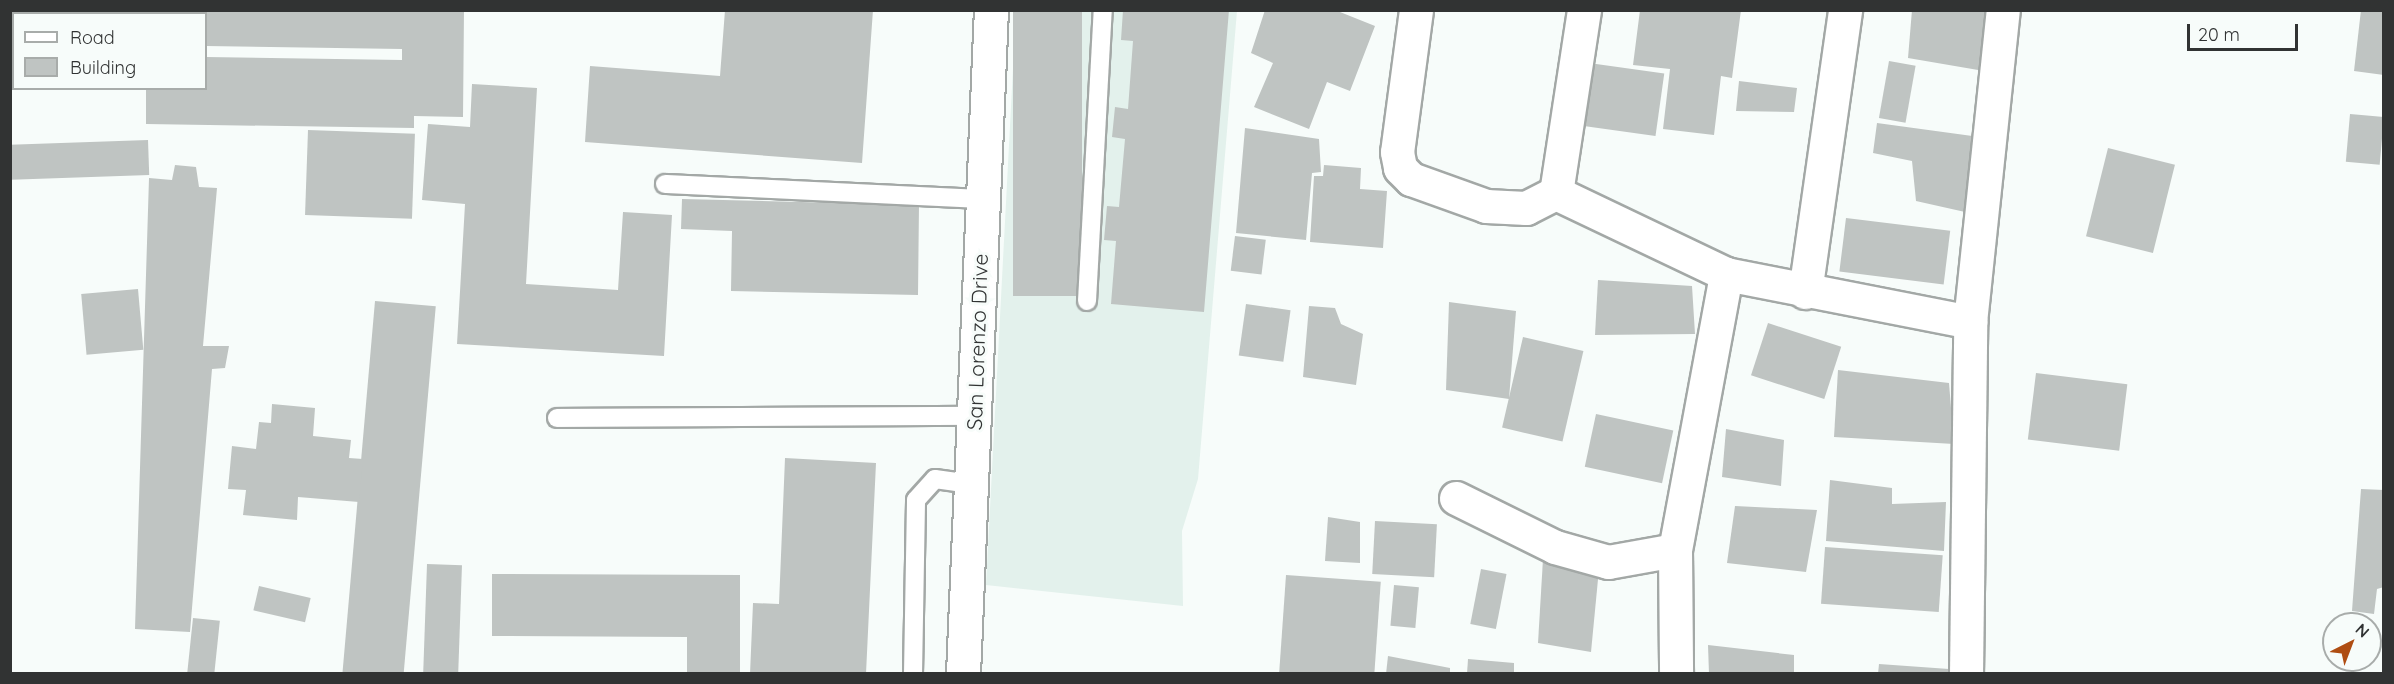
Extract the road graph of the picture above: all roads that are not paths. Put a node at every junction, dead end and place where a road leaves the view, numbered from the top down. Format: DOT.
graph roads {
  1 [pos="991,10"];
  2 [pos="1103,10"];
  3 [pos="1416,10"];
  4 [pos="1584,10"];
  5 [pos="1845,10"];
  6 [pos="2003,10"];
  7 [pos="665,184"];
  8 [pos="1556,193"];
  9 [pos="982,199"];
  10 [pos="1726,274"];
  11 [pos="1805,292"];
  12 [pos="1087,301"];
  13 [pos="1970,322"];
  14 [pos="974,416"];
  15 [pos="558,418"];
  16 [pos="971,484"];
  17 [pos="1456,498"];
  18 [pos="1675,550"];
  19 [pos="913,674"];
  20 [pos="963,674"];
  21 [pos="1676,674"];
  22 [pos="1965,674"];
  1 -- 9 [label="street, San Lorenzo Drive"];
  2 -- 12 [label="lane"];
  3 -- 8 [label="street"];
  4 -- 8 [label="street"];
  5 -- 11 [label="street"];
  6 -- 13 [label="street"];
  7 -- 9 [label="lane"];
  8 -- 10 [label="street"];
  9 -- 14 [label="street, San Lorenzo Drive"];
  10 -- 11 [label="street"];
  10 -- 18 [label="street"];
  11 -- 13 [label="street"];
  13 -- 22 [label="street"];
  14 -- 15 [label="lane"];
  14 -- 16 [label="street, San Lorenzo Drive"];
  16 -- 19 [label="lane"];
  16 -- 20 [label="street, San Lorenzo Drive"];
  17 -- 18 [label="street"];
  18 -- 21 [label="street"];
}
